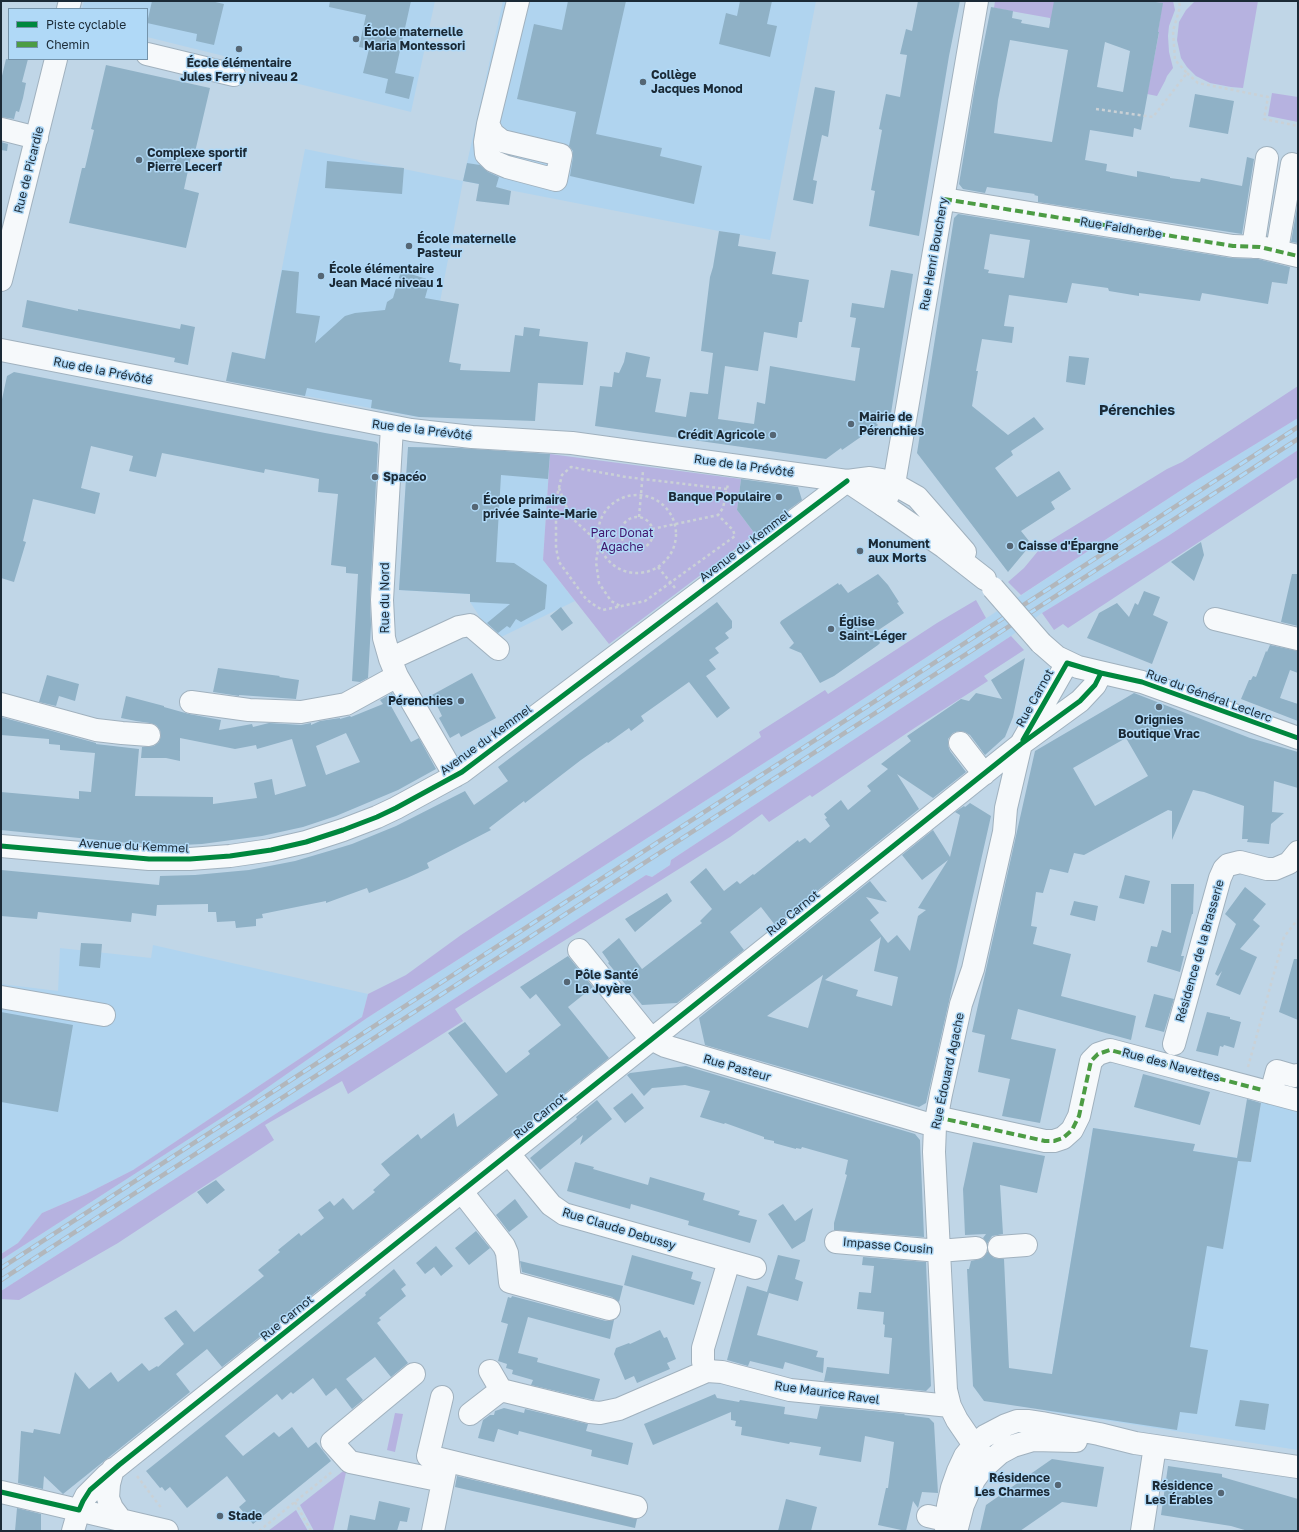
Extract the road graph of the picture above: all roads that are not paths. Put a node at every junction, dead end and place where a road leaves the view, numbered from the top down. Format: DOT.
graph roads {
  1 [pos="518,1"];
  2 [pos="978,1"];
  3 [pos="148,54"];
  4 [pos="56,60"];
  5 [pos="234,75"];
  6 [pos="488,124"];
  7 [pos="1,129"];
  8 [pos="37,138"];
  9 [pos="1267,158"];
  10 [pos="1292,164"];
  11 [pos="944,199"];
  12 [pos="1253,247"];
  13 [pos="1277,250"];
  14 [pos="1298,256"];
  15 [pos="1,280"];
  16 [pos="1,350"];
  17 [pos="392,427"];
  18 [pos="847,481"];
  19 [pos="894,484"];
  20 [pos="883,505"];
  21 [pos="989,584"];
  22 [pos="1215,619"];
  23 [pos="1298,639"];
  24 [pos="498,649"];
  25 [pos="1066,663"];
  26 [pos="394,668"];
  27 [pos="1101,673"];
  28 [pos="191,702"];
  29 [pos="1,704"];
  30 [pos="148,735"];
  31 [pos="1298,738"];
  32 [pos="960,743"];
  33 [pos="1021,744"];
  34 [pos="984,774"];
  35 [pos="454,776"];
  36 [pos="1,846"];
  37 [pos="1298,852"];
  38 [pos="579,950"];
  39 [pos="1,997"];
  40 [pos="104,1015"];
  41 [pos="652,1039"];
  42 [pos="1174,1044"];
  43 [pos="1298,1075"];
  44 [pos="1254,1091"];
  45 [pos="1298,1100"];
  46 [pos="936,1121"];
  47 [pos="509,1154"];
  48 [pos="462,1192"];
  49 [pos="836,1242"];
  50 [pos="1026,1246"];
  51 [pos="998,1247"];
  52 [pos="976,1248"];
  53 [pos="939,1251"];
  54 [pos="729,1261"];
  55 [pos="755,1268"];
  56 [pos="609,1309"];
  57 [pos="490,1371"];
  58 [pos="707,1371"];
  59 [pos="414,1374"];
  60 [pos="501,1390"];
  61 [pos="442,1397"];
  62 [pos="950,1406"];
  63 [pos="470,1414"];
  64 [pos="1145,1444"];
  65 [pos="974,1445"];
  66 [pos="988,1462"];
  67 [pos="119,1465"];
  68 [pos="1298,1468"];
  69 [pos="445,1471"];
  70 [pos="1,1492"];
  71 [pos="636,1507"];
  72 [pos="79,1510"];
  73 [pos="121,1520"];
  74 [pos="166,1522"];
  75 [pos="947,1524"];
  76 [pos="73,1531"];
  77 [pos="433,1531"];
  78 [pos="1142,1531"];
  1 -- 6 [label="street"];
  2 -- 11 [label="street, Rue Henri Bouchery"];
  3 -- 5 [label="street"];
  4 -- 8 [label="street, Rue de Picardie"];
  7 -- 8 [label="street"];
  8 -- 15 [label="street, Rue de Picardie"];
  9 -- 12 [label="street"];
  10 -- 13 [label="street"];
  11 -- 12 [label="street, Rue Faidherbe"];
  11 -- 19 [label="street, Rue Henri Bouchery"];
  12 -- 13 [label="street, Rue Faidherbe"];
  13 -- 14 [label="street, Rue Faidherbe"];
  16 -- 17 [label="street, Rue de la Prévôté"];
  17 -- 18 [label="street, Rue de la Prévôté"];
  17 -- 26 [label="street, Rue du Nord"];
  18 -- 19 [label="street"];
  18 -- 20 [label="street"];
  18 -- 35 [label="street, Avenue du Kemmel"];
  19 -- 20 [label="street, Rue Henri Bouchery"];
  19 -- 21 [label="street"];
  20 -- 21 [label="street"];
  21 -- 25 [label="street, Rue du Général Leclerc, bridge"];
  22 -- 23 [label="street"];
  24 -- 26 [label="street"];
  25 -- 27 [label="street, Rue du Général Leclerc"];
  25 -- 33 [label="street, Rue Carnot"];
  26 -- 28 [label="street"];
  26 -- 35 [label="street, Rue du Nord"];
  27 -- 31 [label="street, Rue du Général Leclerc"];
  27 -- 33 [label="street, Rue Carnot"];
  29 -- 30 [label="street"];
  32 -- 34 [label="street"];
  33 -- 34 [label="street, Rue Carnot"];
  33 -- 46 [label="street, Rue Édouard Agache"];
  34 -- 41 [label="street, Rue Carnot"];
  35 -- 36 [label="street, Avenue du Kemmel"];
  37 -- 42 [label="street, Résidence de la Brasserie"];
  38 -- 41 [label="street, Rue Pasteur"];
  39 -- 40 [label="street"];
  41 -- 46 [label="street, Rue Pasteur"];
  41 -- 47 [label="street, Rue Carnot"];
  43 -- 44 [label="street"];
  44 -- 45 [label="street, Rue des Navettes"];
  44 -- 46 [label="street, Rue des Navettes"];
  46 -- 53 [label="street, Rue Édouard Agache"];
  47 -- 48 [label="street, Rue Carnot"];
  47 -- 54 [label="street, Rue Claude Debussy"];
  48 -- 56 [label="street"];
  48 -- 67 [label="street, Rue Carnot"];
  49 -- 53 [label="street, Impasse Cousin"];
  50 -- 51 [label="street"];
  52 -- 53 [label="street, Impasse Cousin"];
  53 -- 62 [label="street, Rue Édouard Agache"];
  54 -- 55 [label="street, Rue Claude Debussy"];
  54 -- 58 [label="street"];
  57 -- 60 [label="street"];
  58 -- 60 [label="street, Rue Maurice Ravel"];
  58 -- 62 [label="street, Rue Maurice Ravel"];
  59 -- 69 [label="street"];
  60 -- 63 [label="street"];
  61 -- 69 [label="street"];
  62 -- 65 [label="street, Rue Édouard Agache"];
  64 -- 65 [label="street"];
  64 -- 66 [label="street"];
  64 -- 68 [label="street"];
  64 -- 78 [label="street"];
  65 -- 66 [label="street, Rue Édouard Agache"];
  65 -- 75 [label="street"];
  66 -- 75 [label="street"];
  67 -- 72 [label="street, Rue Carnot"];
  67 -- 73 [label="street"];
  69 -- 71 [label="street"];
  69 -- 77 [label="street"];
  70 -- 72 [label="street"];
  72 -- 73 [label="street"];
  72 -- 76 [label="street, Rue Carnot"];
  73 -- 74 [label="street"];
}
